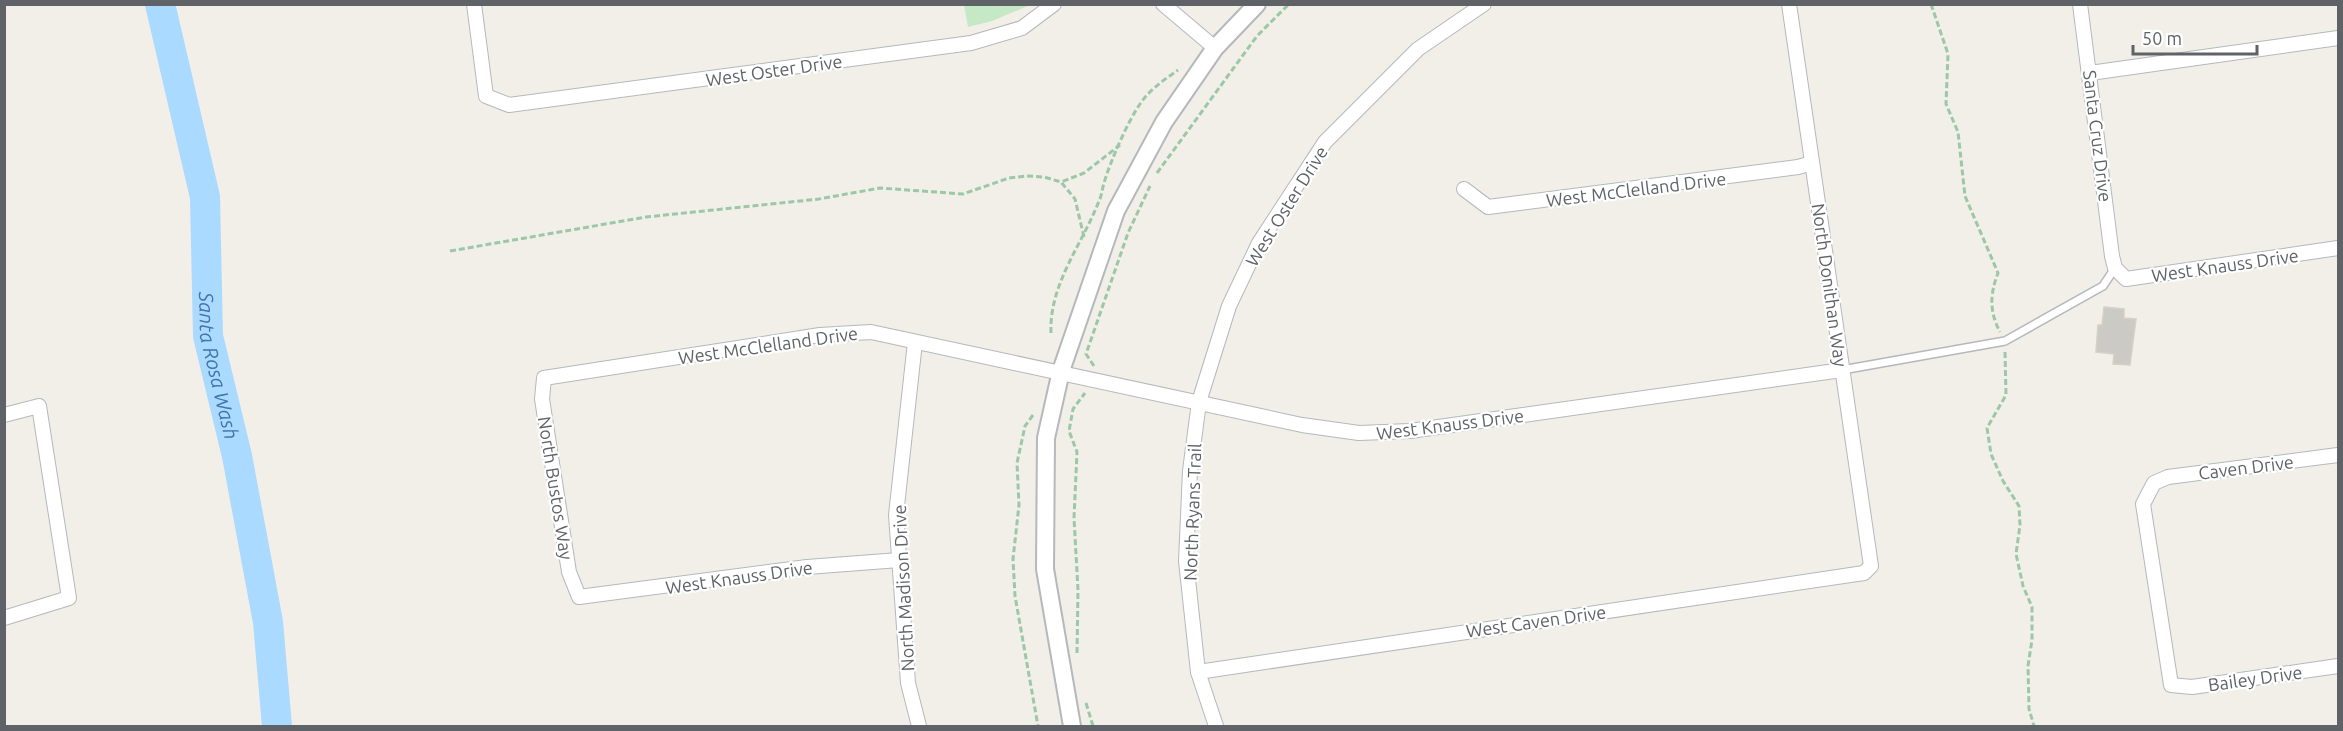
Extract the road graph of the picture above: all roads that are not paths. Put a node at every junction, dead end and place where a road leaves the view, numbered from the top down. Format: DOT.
graph roads {
  1 [pos="474,4"];
  2 [pos="1054,4"];
  3 [pos="1163,4"];
  4 [pos="1257,4"];
  5 [pos="1484,4"];
  6 [pos="1789,4"];
  7 [pos="2080,4"];
  8 [pos="2338,38"];
  9 [pos="1215,48"];
  10 [pos="2090,73"];
  11 [pos="1812,163"];
  12 [pos="1464,189"];
  13 [pos="2338,248"];
  14 [pos="2115,268"];
  15 [pos="915,342"];
  16 [pos="1842,370"];
  17 [pos="1061,371"];
  18 [pos="544,378"];
  19 [pos="1199,402"];
  20 [pos="4,415"];
  21 [pos="2338,455"];
  22 [pos="899,560"];
  23 [pos="1871,566"];
  24 [pos="579,597"];
  25 [pos="4,618"];
  26 [pos="2338,666"];
  27 [pos="1198,672"];
  28 [pos="2171,685"];
  29 [pos="919,726"];
  30 [pos="1072,726"];
  31 [pos="1216,726"];
  1 -- 2 [label="street, West Oster Drive"];
  3 -- 9 [label="street"];
  4 -- 9 [label="street"];
  5 -- 19 [label="street, West Oster Drive"];
  6 -- 11 [label="street, North Donithan Way"];
  7 -- 10 [label="street, Santa Cruz Drive"];
  8 -- 10 [label="street"];
  9 -- 17 [label="street"];
  10 -- 14 [label="street, Santa Cruz Drive"];
  11 -- 12 [label="street, West McClelland Drive"];
  11 -- 16 [label="street, North Donithan Way"];
  13 -- 14 [label="street, West Knauss Drive"];
  14 -- 16 [label="lane"];
  15 -- 17 [label="street, West McClelland Drive"];
  15 -- 18 [label="street, West McClelland Drive"];
  15 -- 22 [label="street, North Madison Drive"];
  16 -- 19 [label="street, West Knauss Drive"];
  16 -- 23 [label="street, North Donithan Way"];
  17 -- 19 [label="street, West Knauss Drive"];
  17 -- 30 [label="street"];
  18 -- 24 [label="street, North Bustos Way"];
  19 -- 27 [label="street, North Ryans Trail"];
  20 -- 25 [label="street"];
  21 -- 28 [label="street, Caven Drive"];
  22 -- 24 [label="street, West Knauss Drive"];
  22 -- 29 [label="street, North Madison Drive"];
  23 -- 27 [label="street, West Caven Drive"];
  26 -- 28 [label="street, Bailey Drive"];
  27 -- 31 [label="street, North Ryans Trail"];
}
